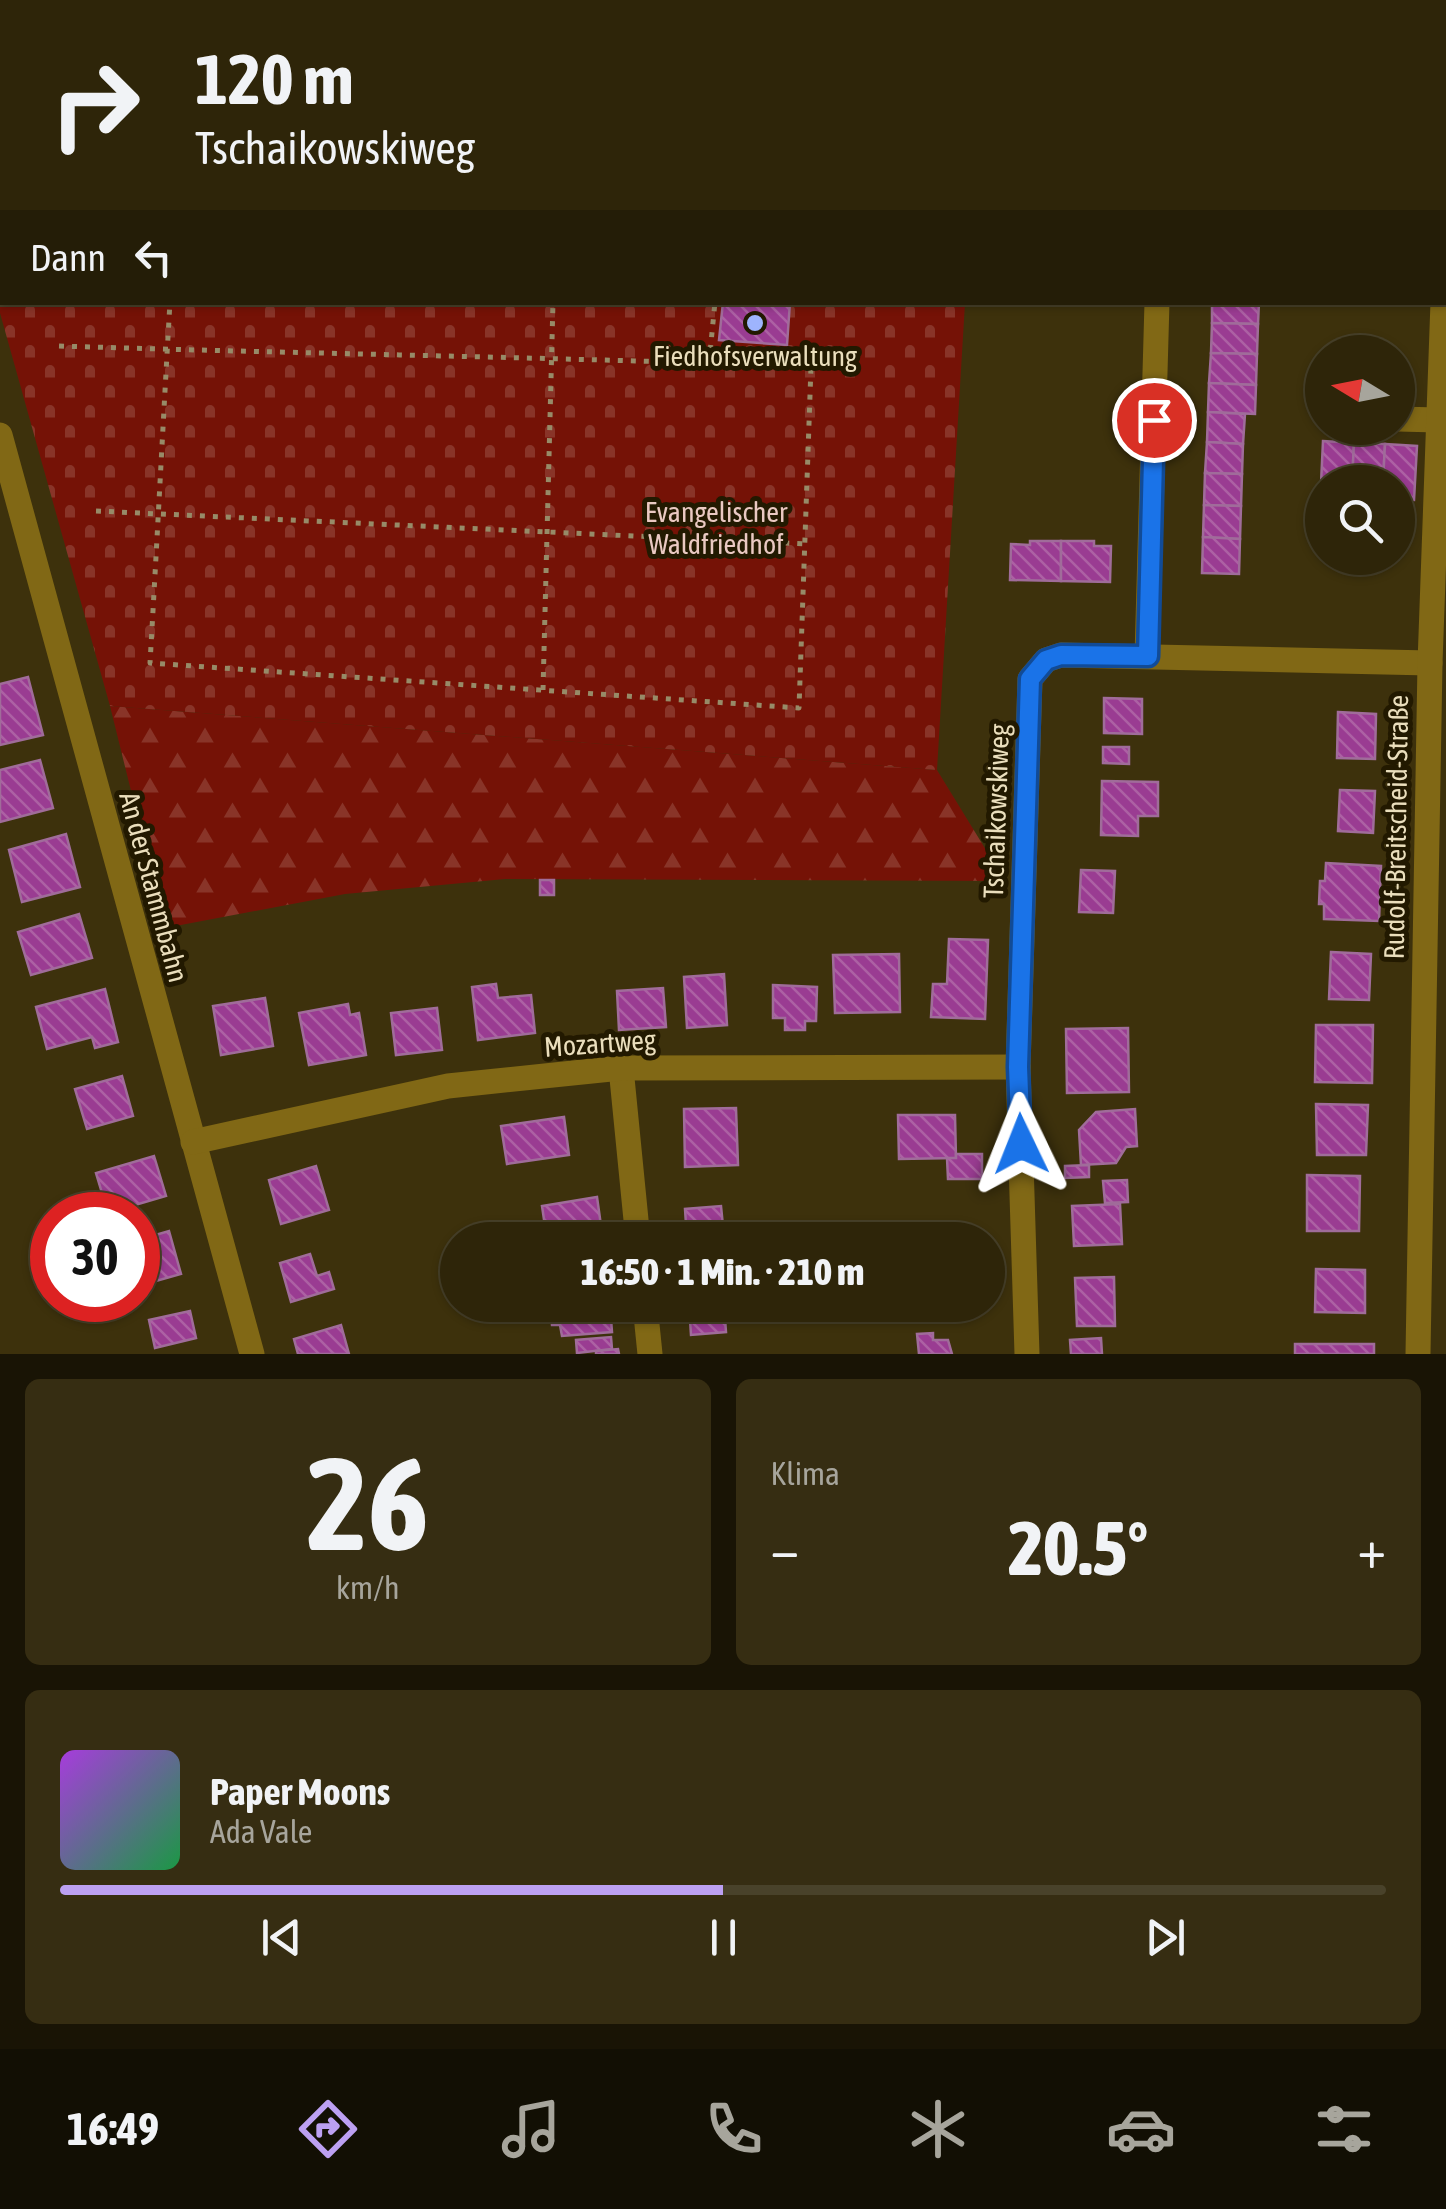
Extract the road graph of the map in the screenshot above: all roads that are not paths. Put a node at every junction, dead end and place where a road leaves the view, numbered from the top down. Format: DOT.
graph roads {
  1 [pos="1157,305"];
  2 [pos="1443,305"];
  3 [pos="1415,419"];
  4 [pos="1438,420"];
  5 [pos="0,435"];
  6 [pos="1148,656"];
  7 [pos="1430,663"];
  8 [pos="1434,1007"];
  9 [pos="1018,1067"];
  10 [pos="621,1068"];
  11 [pos="192,1142"];
  12 [pos="636,1222"];
  13 [pos="647,1322"];
  14 [pos="252,1354"];
  15 [pos="650,1354"];
  16 [pos="1026,1354"];
  17 [pos="1418,1354"];
  1 -- 6 [label="street"];
  2 -- 4 [label="street, Rudolf-Breitscheid-Straße"];
  3 -- 4 [label="street"];
  4 -- 7 [label="street, Rudolf-Breitscheid-Straße"];
  5 -- 11 [label="street, An der Stammbahn"];
  6 -- 7 [label="street, Tschaikowskiweg"];
  6 -- 9 [label="street, Tschaikowskiweg"];
  7 -- 8 [label="street, Rudolf-Breitscheid-Straße"];
  8 -- 17 [label="street, Rudolf-Breitscheid-Straße"];
  9 -- 10 [label="street, Mozartweg"];
  9 -- 16 [label="street, Tschaikowskiweg"];
  10 -- 11 [label="street, Mozartweg"];
  10 -- 12 [label="street"];
  11 -- 14 [label="street, An der Stammbahn"];
  13 -- 15 [label="street"];
}
